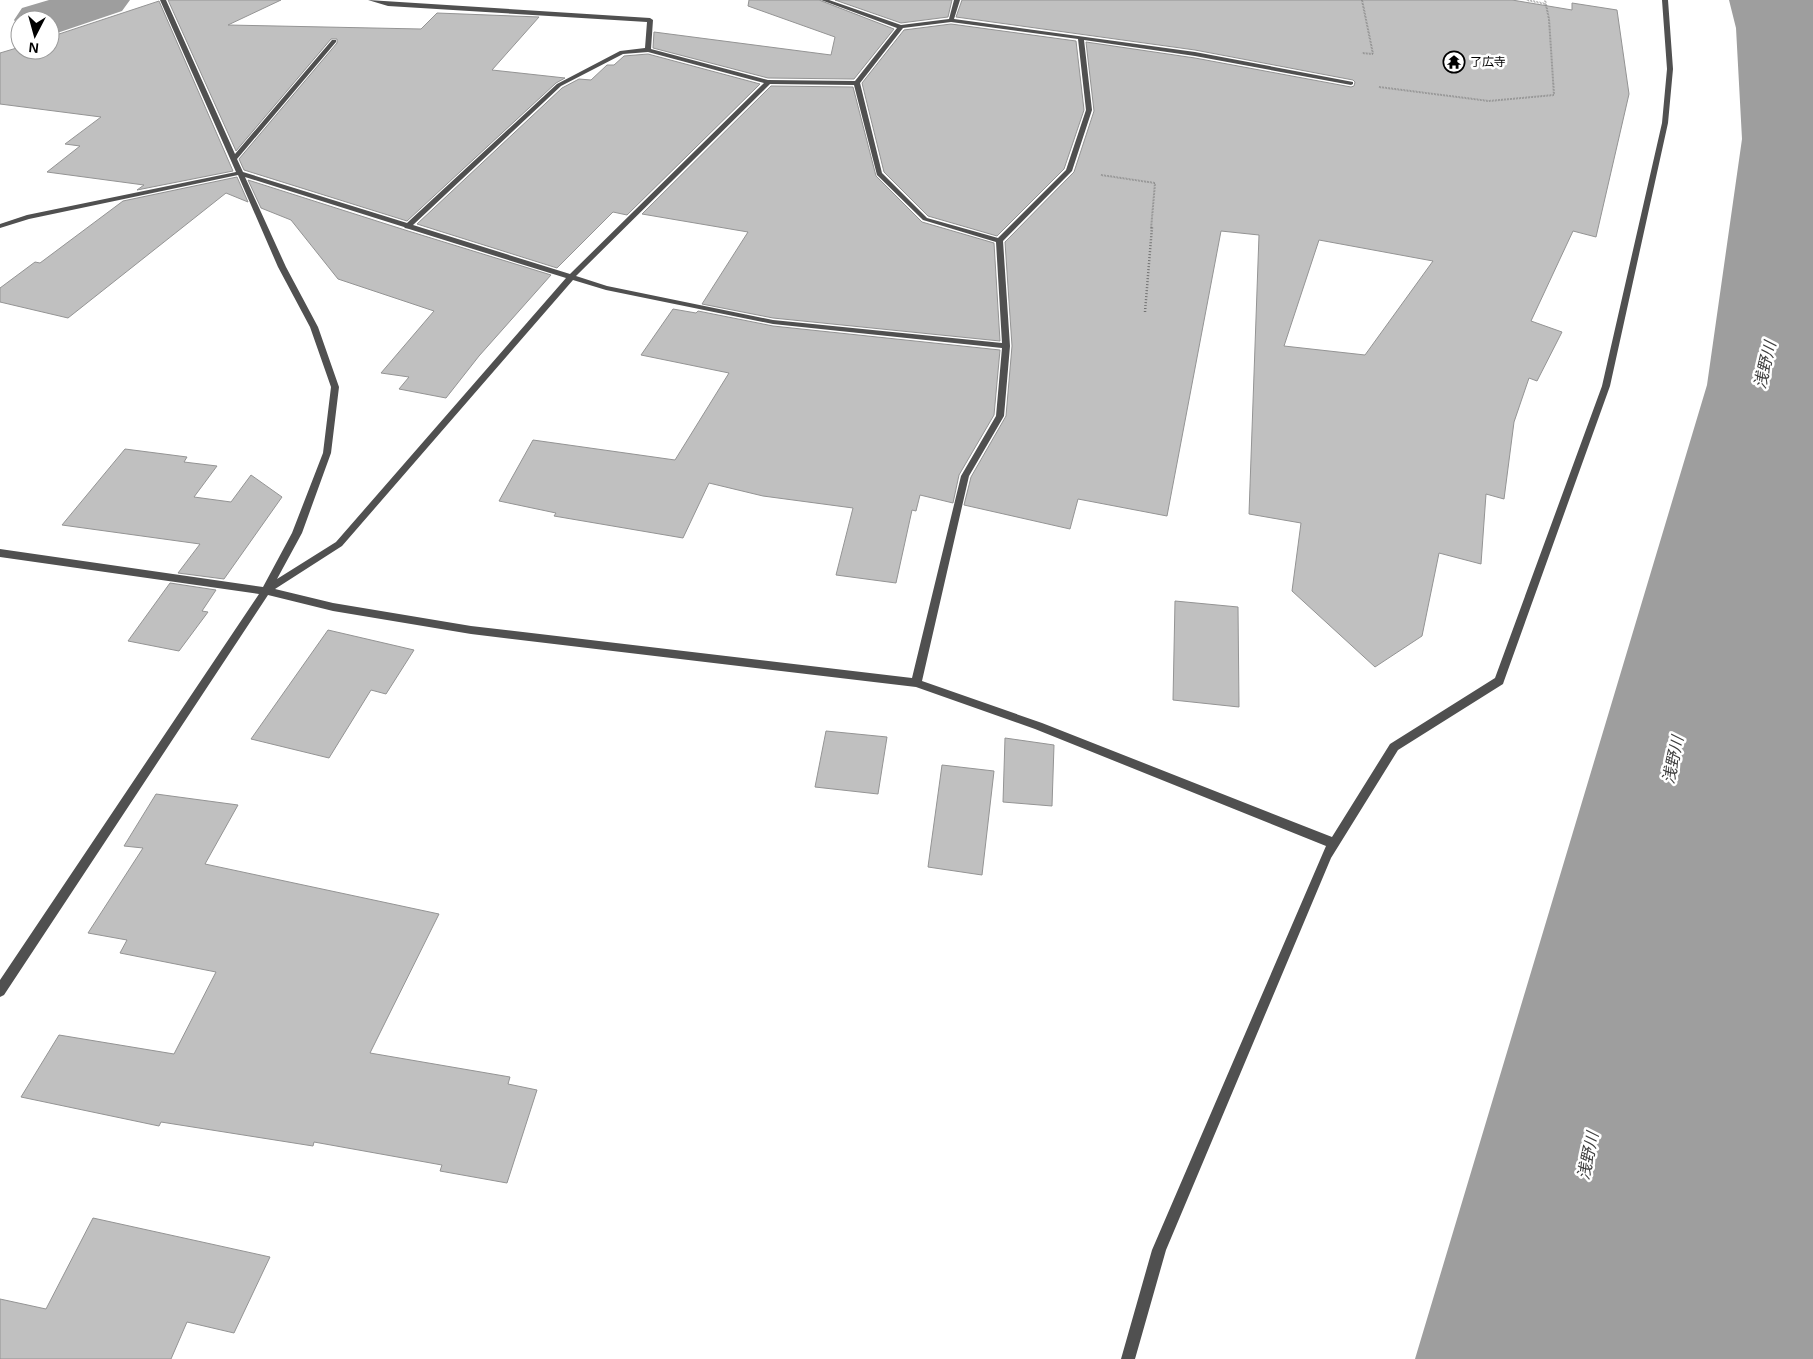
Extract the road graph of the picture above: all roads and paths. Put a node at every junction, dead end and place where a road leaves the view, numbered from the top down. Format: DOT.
graph roads {
  1 [pos="163,0"];
  2 [pos="371,0"];
  3 [pos="824,0"];
  4 [pos="958,0"];
  5 [pos="1362,0"];
  6 [pos="1527,0"];
  7 [pos="1545,0"];
  8 [pos="1665,0"];
  9 [pos="1546,4"];
  10 [pos="951,20"];
  11 [pos="901,27"];
  12 [pos="1081,37"];
  13 [pos="334,41"];
  14 [pos="648,50"];
  15 [pos="768,82"];
  16 [pos="857,83"];
  17 [pos="1351,83"];
  18 [pos="234,159"];
  19 [pos="1068,171"];
  20 [pos="240,173"];
  21 [pos="0,226"];
  22 [pos="407,227"];
  23 [pos="999,241"];
  24 [pos="572,276"];
  25 [pos="1145,312"];
  26 [pos="1006,346"];
  27 [pos="0,553"];
  28 [pos="266,591"];
  29 [pos="916,683"];
  30 [pos="1335,844"];
  31 [pos="0,991"];
  32 [pos="1128,1359"];
  1 -- 18 [label="street"];
  2 -- 14 [label="street"];
  3 -- 11 [label="street"];
  4 -- 10 [label="street"];
  5 -- 17 [label="path"];
  6 -- 9 [label="path"];
  7 -- 9 [label="path"];
  8 -- 30 [label="street"];
  9 -- 17 [label="path"];
  10 -- 11 [label="street"];
  10 -- 12 [label="street"];
  11 -- 16 [label="street"];
  12 -- 17 [label="street"];
  12 -- 19 [label="street"];
  13 -- 18 [label="street"];
  14 -- 15 [label="street"];
  14 -- 22 [label="street"];
  15 -- 16 [label="street"];
  15 -- 24 [label="street"];
  16 -- 23 [label="street"];
  18 -- 20 [label="street"];
  19 -- 23 [label="street"];
  19 -- 25 [label="path"];
  20 -- 21 [label="street"];
  20 -- 22 [label="street"];
  20 -- 28 [label="street"];
  22 -- 24 [label="street"];
  23 -- 26 [label="street"];
  24 -- 26 [label="street"];
  24 -- 28 [label="street"];
  26 -- 29 [label="street"];
  27 -- 28 [label="street"];
  28 -- 29 [label="street"];
  28 -- 31 [label="street"];
  29 -- 30 [label="street"];
  30 -- 32 [label="street"];
}
